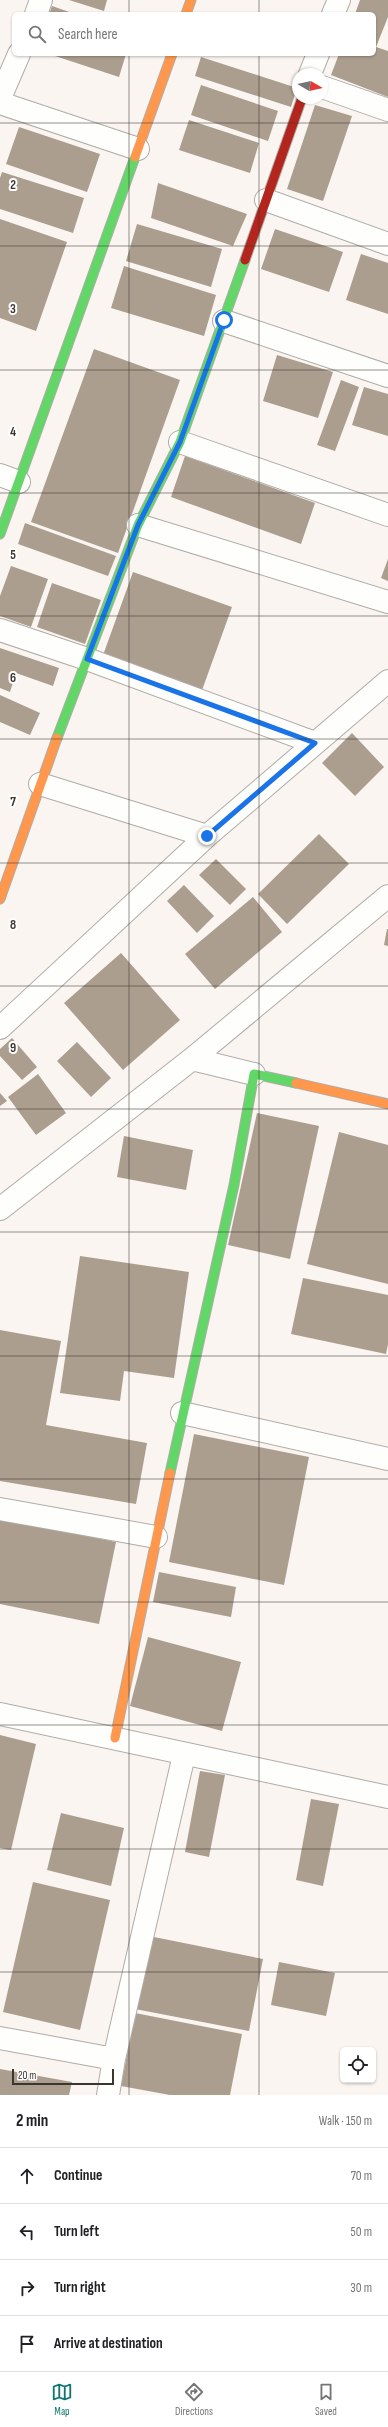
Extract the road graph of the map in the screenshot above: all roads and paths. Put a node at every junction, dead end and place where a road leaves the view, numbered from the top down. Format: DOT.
graph roads {
  1 [pos="41,0"];
  2 [pos="191,0"];
  3 [pos="339,0"];
  4 [pos="37,12"];
  5 [pos="187,12"];
  6 [pos="334,12"];
  7 [pos="18,56"];
  8 [pos="171,56"];
  9 [pos="317,56"];
  10 [pos="312,68"];
  11 [pos="328,90"];
  12 [pos="0,98"];
  13 [pos="0,103"];
  14 [pos="300,104"];
  15 [pos="388,110"];
  16 [pos="138,149"];
  17 [pos="266,200"];
  18 [pos="388,244"];
  19 [pos="224,320"];
  20 [pos="388,376"];
  21 [pos="180,442"];
  22 [pos="10,479"];
  23 [pos="388,515"];
  24 [pos="138,525"];
  25 [pos="0,534"];
  26 [pos="388,602"];
  27 [pos="0,630"];
  28 [pos="87,659"];
  29 [pos="388,681"];
  30 [pos="315,743"];
  31 [pos="40,784"];
  32 [pos="207,836"];
  33 [pos="388,896"];
  34 [pos="0,899"];
  35 [pos="0,1028"];
  36 [pos="192,1059"];
  37 [pos="254,1074"];
  38 [pos="388,1104"];
  39 [pos="0,1209"];
  40 [pos="182,1413"];
  41 [pos="388,1459"];
  42 [pos="0,1509"];
  43 [pos="156,1537"];
  44 [pos="0,1714"];
  45 [pos="115,1738"];
  46 [pos="184,1754"];
  47 [pos="388,1797"];
  48 [pos="0,2038"];
  49 [pos="114,2059"];
  50 [pos="108,2095"];
  1 -- 4 [label="street"];
  2 -- 5 [label="street"];
  3 -- 6 [label="street"];
  7 -- 12 [label="street"];
  8 -- 16 [label="street"];
  9 -- 10 [label="street"];
  11 -- 15 [label="street"];
  13 -- 16 [label="street"];
  14 -- 17 [label="street"];
  16 -- 22 [label="street"];
  17 -- 18 [label="street"];
  17 -- 19 [label="street"];
  19 -- 20 [label="street"];
  19 -- 21 [label="street"];
  21 -- 23 [label="street"];
  21 -- 24 [label="street"];
  22 -- 25 [label="street"];
  24 -- 26 [label="street"];
  24 -- 28 [label="street"];
  27 -- 28 [label="street"];
  28 -- 30 [label="street"];
  28 -- 31 [label="street"];
  29 -- 30 [label="street"];
  30 -- 32 [label="street"];
  31 -- 32 [label="street"];
  31 -- 34 [label="street"];
  32 -- 35 [label="street"];
  33 -- 36 [label="street"];
  36 -- 37 [label="street"];
  36 -- 39 [label="street"];
  37 -- 38 [label="street"];
  37 -- 40 [label="street"];
  40 -- 41 [label="street"];
  40 -- 43 [label="street"];
  42 -- 43 [label="street"];
  43 -- 45 [label="street"];
  44 -- 45 [label="street"];
  45 -- 46 [label="street"];
  46 -- 47 [label="street"];
  46 -- 49 [label="street"];
  48 -- 49 [label="street"];
  49 -- 50 [label="street"];
}
